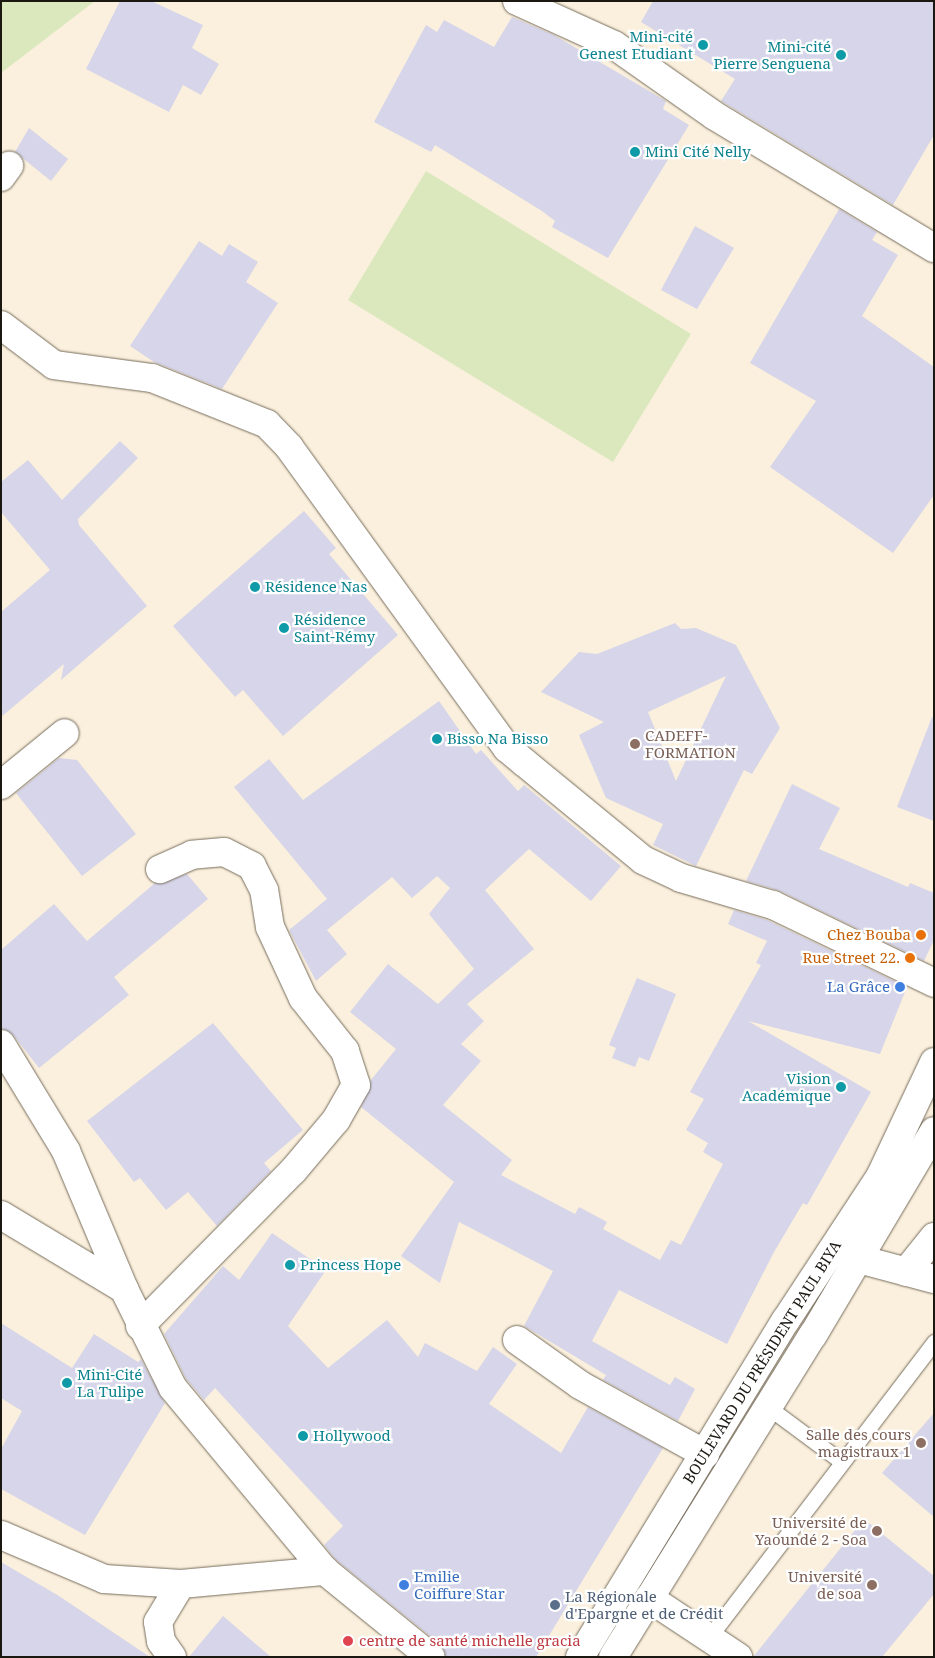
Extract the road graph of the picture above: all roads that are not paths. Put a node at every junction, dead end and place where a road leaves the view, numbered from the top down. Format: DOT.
graph roads {
  1 [pos="517,1"];
  2 [pos="934,248"];
  3 [pos="1,325"];
  4 [pos="66,733"];
  5 [pos="1,785"];
  6 [pos="160,870"];
  7 [pos="934,982"];
  8 [pos="1,1044"];
  9 [pos="934,1062"];
  10 [pos="934,1131"];
  11 [pos="1,1215"];
  12 [pos="934,1237"];
  13 [pos="831,1252"];
  14 [pos="859,1259"];
  15 [pos="906,1272"];
  16 [pos="934,1279"];
  17 [pos="124,1289"];
  18 [pos="140,1326"];
  19 [pos="517,1340"];
  20 [pos="934,1342"];
  21 [pos="768,1407"];
  22 [pos="705,1454"];
  23 [pos="842,1462"];
  24 [pos="1,1535"];
  25 [pos="325,1571"];
  26 [pos="181,1584"];
  27 [pos="648,1598"];
  28 [pos="710,1636"];
  29 [pos="172,1657"];
  30 [pos="431,1657"];
  31 [pos="580,1657"];
  32 [pos="613,1657"];
  33 [pos="738,1657"];
  1 -- 2 [label="street"];
  3 -- 7 [label="street"];
  4 -- 5 [label="street"];
  6 -- 18 [label="street"];
  8 -- 17 [label="street"];
  9 -- 13 [label="street, BOULEVARD DU PRÉSIDENT PAUL BIYA"];
  10 -- 14 [label="street, BOULEVARD DU PRÉSIDENT PAUL BIYA"];
  11 -- 17 [label="street"];
  12 -- 15 [label="street"];
  13 -- 14 [label="street"];
  13 -- 22 [label="street, BOULEVARD DU PRÉSIDENT PAUL BIYA"];
  14 -- 15 [label="street"];
  14 -- 21 [label="street, BOULEVARD DU PRÉSIDENT PAUL BIYA"];
  15 -- 16 [label="street"];
  17 -- 18 [label="street"];
  18 -- 25 [label="street"];
  19 -- 22 [label="street"];
  20 -- 23 [label="lane"];
  21 -- 23 [label="lane"];
  21 -- 27 [label="street, BOULEVARD DU PRÉSIDENT PAUL BIYA"];
  22 -- 31 [label="street, BOULEVARD DU PRÉSIDENT PAUL BIYA"];
  23 -- 28 [label="lane"];
  24 -- 26 [label="street"];
  25 -- 26 [label="street"];
  25 -- 30 [label="street"];
  26 -- 29 [label="street"];
  27 -- 28 [label="street"];
  27 -- 32 [label="street, BOULEVARD DU PRÉSIDENT PAUL BIYA"];
  28 -- 33 [label="street"];
}
